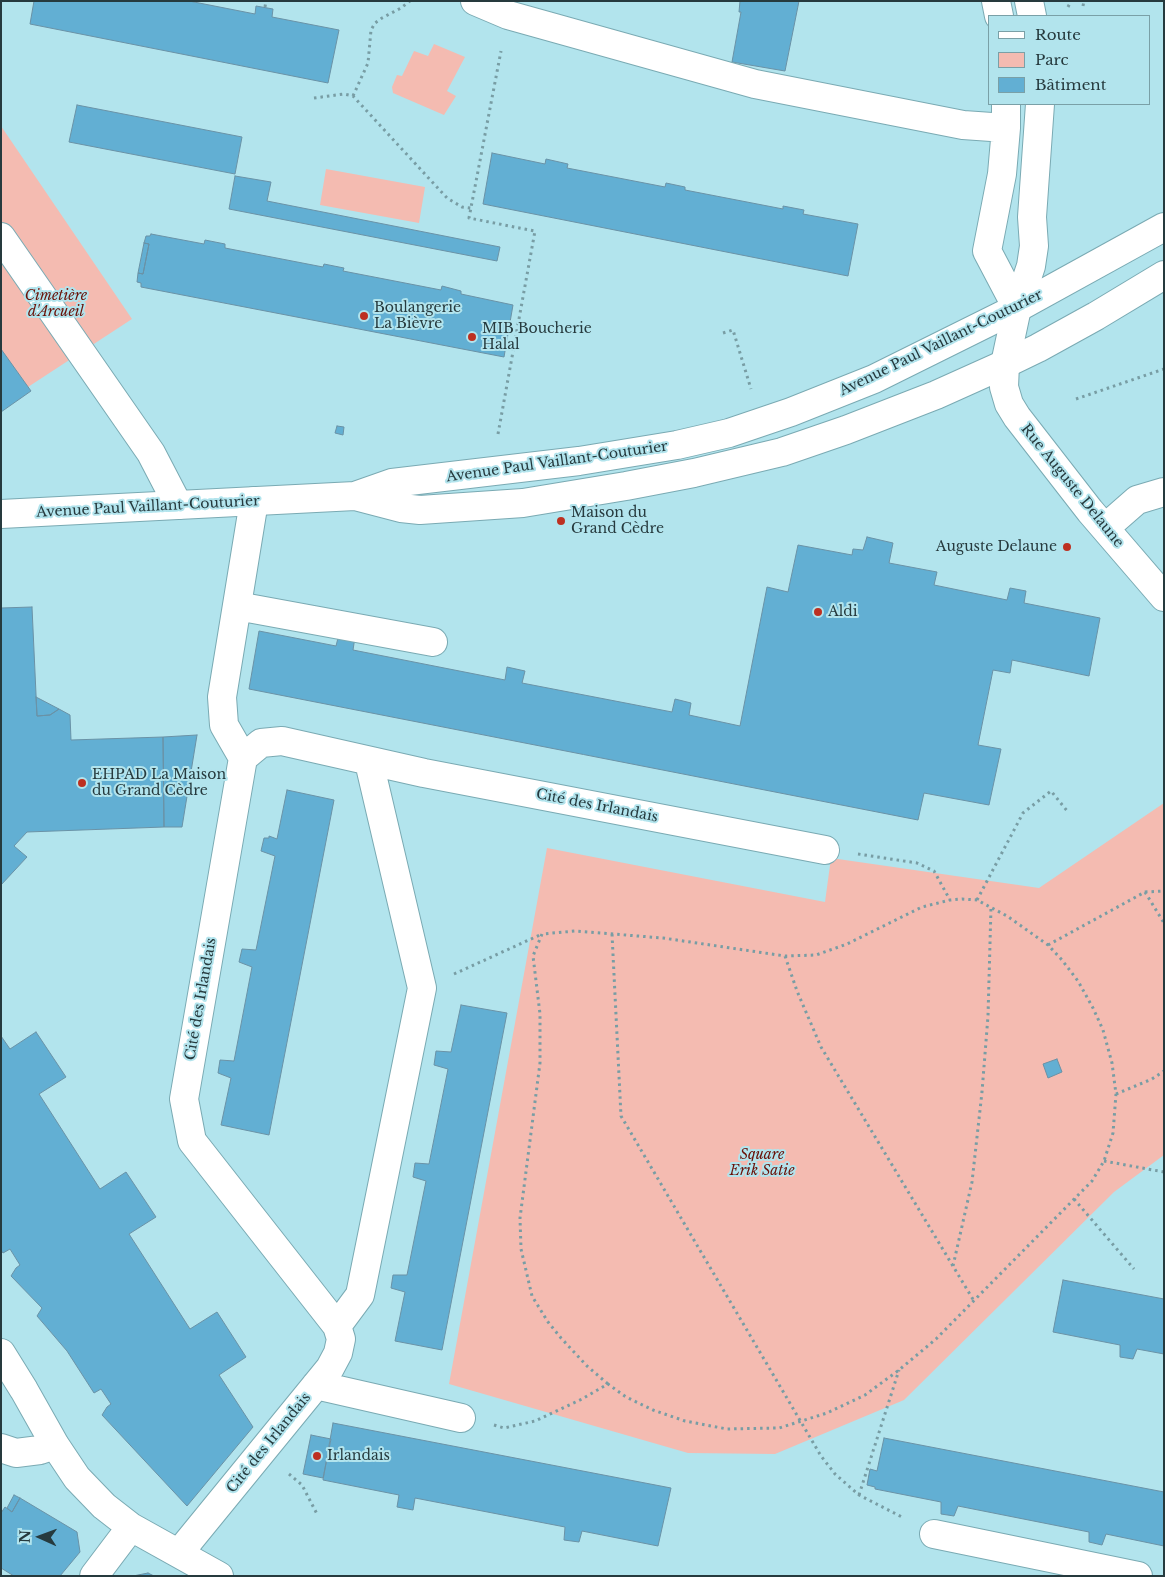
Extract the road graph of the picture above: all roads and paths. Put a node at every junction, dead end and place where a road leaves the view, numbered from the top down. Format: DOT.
graph roads {
  1 [pos="266,1"];
  2 [pos="410,1"];
  3 [pos="475,1"];
  4 [pos="996,1"];
  5 [pos="1029,1"];
  6 [pos="1084,1"];
  7 [pos="1083,6"];
  8 [pos="264,7"];
  9 [pos="508,15"];
  10 [pos="999,15"];
  11 [pos="1032,15"];
  12 [pos="353,96"];
  13 [pos="314,98"];
  14 [pos="1040,105"];
  15 [pos="1006,116"];
  16 [pos="470,208"];
  17 [pos="1164,227"];
  18 [pos="1,237"];
  19 [pos="1164,275"];
  20 [pos="1017,308"];
  21 [pos="723,333"];
  22 [pos="1005,364"];
  23 [pos="1164,370"];
  24 [pos="1076,399"];
  25 [pos="762,422"];
  26 [pos="498,437"];
  27 [pos="1164,492"];
  28 [pos="355,496"];
  29 [pos="254,501"];
  30 [pos="178,506"];
  31 [pos="1,514"];
  32 [pos="1105,528"];
  33 [pos="1164,598"];
  34 [pos="237,606"];
  35 [pos="433,642"];
  36 [pos="243,758"];
  37 [pos="370,762"];
  38 [pos="1068,812"];
  39 [pos="826,850"];
  40 [pos="1164,891"];
  41 [pos="1145,892"];
  42 [pos="950,900"];
  43 [pos="977,900"];
  44 [pos="990,907"];
  45 [pos="1164,923"];
  46 [pos="542,934"];
  47 [pos="612,934"];
  48 [pos="1048,945"];
  49 [pos="785,956"];
  50 [pos="422,988"];
  51 [pos="1164,1071"];
  52 [pos="1116,1094"];
  53 [pos="1104,1161"];
  54 [pos="1164,1172"];
  55 [pos="1074,1199"];
  56 [pos="953,1267"];
  57 [pos="1134,1269"];
  58 [pos="974,1301"];
  59 [pos="337,1326"];
  60 [pos="1,1354"];
  61 [pos="899,1370"];
  62 [pos="608,1384"];
  63 [pos="316,1385"];
  64 [pos="461,1418"];
  65 [pos="801,1422"];
  66 [pos="55,1445"];
  67 [pos="1,1448"];
  68 [pos="296,1479"];
  69 [pos="859,1495"];
  70 [pos="317,1514"];
  71 [pos="131,1527"];
  72 [pos="934,1534"];
  73 [pos="179,1553"];
  74 [pos="94,1576"];
  75 [pos="219,1576"];
  76 [pos="1138,1576"];
  1 -- 8 [label="path"];
  2 -- 12 [label="path"];
  3 -- 9 [label="main road"];
  4 -- 10 [label="main road"];
  5 -- 11 [label="main road"];
  6 -- 7 [label="path"];
  9 -- 15 [label="main road"];
  9 -- 16 [label="path"];
  12 -- 13 [label="path"];
  12 -- 16 [label="path"];
  14 -- 20 [label="main road, Rue Auguste Delaune"];
  15 -- 20 [label="main road"];
  16 -- 26 [label="path"];
  17 -- 20 [label="main road, Avenue Paul Vaillant-Couturier"];
  18 -- 30 [label="main road"];
  19 -- 22 [label="main road, Avenue Paul Vaillant-Couturier"];
  20 -- 22 [label="main road, Rue Auguste Delaune"];
  20 -- 25 [label="main road, Avenue Paul Vaillant-Couturier"];
  21 -- 25 [label="path"];
  22 -- 28 [label="main road, Avenue Paul Vaillant-Couturier"];
  22 -- 32 [label="main road, Rue Auguste Delaune"];
  23 -- 24 [label="path"];
  25 -- 28 [label="main road, Avenue Paul Vaillant-Couturier"];
  27 -- 32 [label="main road"];
  28 -- 29 [label="main road, Avenue Paul Vaillant-Couturier"];
  29 -- 30 [label="main road, Avenue Paul Vaillant-Couturier"];
  29 -- 34 [label="main road"];
  30 -- 31 [label="main road, Avenue Paul Vaillant-Couturier"];
  32 -- 33 [label="main road, Rue Auguste Delaune"];
  34 -- 35 [label="main road"];
  34 -- 36 [label="main road"];
  36 -- 37 [label="main road, Cité des Irlandais"];
  36 -- 59 [label="main road, Cité des Irlandais"];
  37 -- 39 [label="main road, Cité des Irlandais"];
  37 -- 50 [label="main road"];
  38 -- 43 [label="path"];
  39 -- 42 [label="path"];
  40 -- 41 [label="path"];
  41 -- 45 [label="path"];
  41 -- 48 [label="path"];
  42 -- 43 [label="path"];
  42 -- 49 [label="path"];
  43 -- 44 [label="path"];
  44 -- 48 [label="path"];
  44 -- 56 [label="path"];
  46 -- 47 [label="path"];
  46 -- 50 [label="path"];
  46 -- 62 [label="path"];
  47 -- 49 [label="path"];
  47 -- 65 [label="path"];
  48 -- 52 [label="path"];
  49 -- 56 [label="path"];
  50 -- 59 [label="main road"];
  51 -- 52 [label="path"];
  52 -- 53 [label="path"];
  53 -- 54 [label="path"];
  53 -- 55 [label="path"];
  55 -- 57 [label="path"];
  55 -- 58 [label="path"];
  56 -- 58 [label="path"];
  58 -- 61 [label="path"];
  59 -- 63 [label="main road, Cité des Irlandais"];
  60 -- 66 [label="main road"];
  61 -- 65 [label="path"];
  61 -- 69 [label="path"];
  62 -- 64 [label="path"];
  62 -- 65 [label="path"];
  63 -- 64 [label="main road"];
  63 -- 73 [label="main road, Cité des Irlandais"];
  65 -- 69 [label="path"];
  66 -- 67 [label="main road"];
  66 -- 71 [label="main road"];
  68 -- 70 [label="path"];
  69 -- 72 [label="path"];
  71 -- 73 [label="main road"];
  71 -- 74 [label="main road"];
  72 -- 76 [label="main road"];
  73 -- 75 [label="main road"];
}
